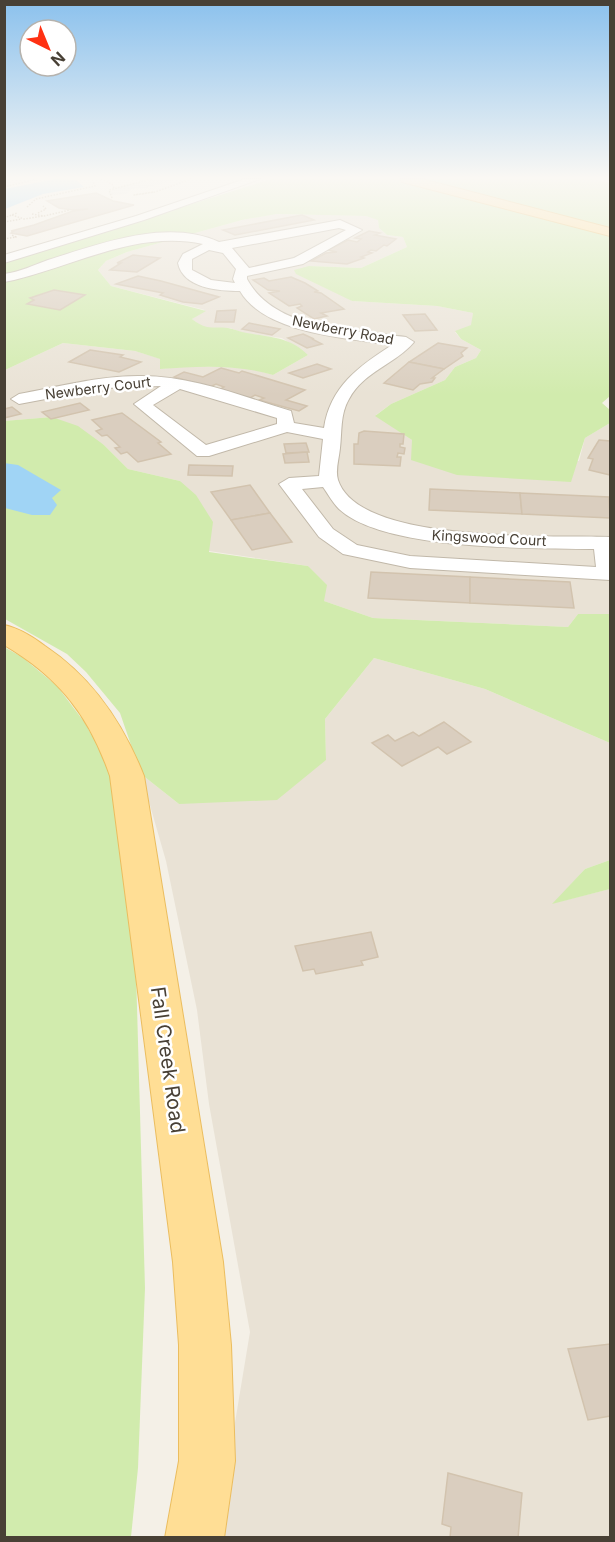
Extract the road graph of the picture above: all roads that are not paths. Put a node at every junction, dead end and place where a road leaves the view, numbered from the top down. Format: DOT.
graph roads {
  1 [pos="30,251"];
  2 [pos="105,251"];
  3 [pos="195,251"];
  4 [pos="226,251"];
  5 [pos="317,251"];
  6 [pos="4,259"];
  7 [pos="31,274"];
  8 [pos="4,280"];
  9 [pos="244,280"];
  10 [pos="4,290"];
  11 [pos="177,384"];
  12 [pos="19,399"];
  13 [pos="286,427"];
  14 [pos="332,435"];
  15 [pos="329,480"];
  16 [pos="370,519"];
  17 [pos="326,533"];
  18 [pos="607,543"];
  19 [pos="4,633"];
  20 [pos="195,1538"];
  1 -- 6 [label="street"];
  2 -- 7 [label="street"];
  3 -- 9 [label="street"];
  4 -- 9 [label="street, Newberry Road"];
  5 -- 9 [label="street"];
  7 -- 8 [label="street"];
  7 -- 10 [label="street"];
  9 -- 14 [label="street, Newberry Road"];
  11 -- 12 [label="street, Newberry Court"];
  11 -- 13 [label="street, Newberry Court"];
  11 -- 13 [label="street, Newberry Court"];
  13 -- 14 [label="street, Newberry Court"];
  14 -- 15 [label="street, Newberry Road"];
  15 -- 16 [label="street"];
  15 -- 17 [label="street"];
  16 -- 17 [label="street"];
  16 -- 18 [label="street, Kingswood Court"];
  17 -- 18 [label="street"];
  19 -- 20 [label="main road, Fall Creek Road"];
}
